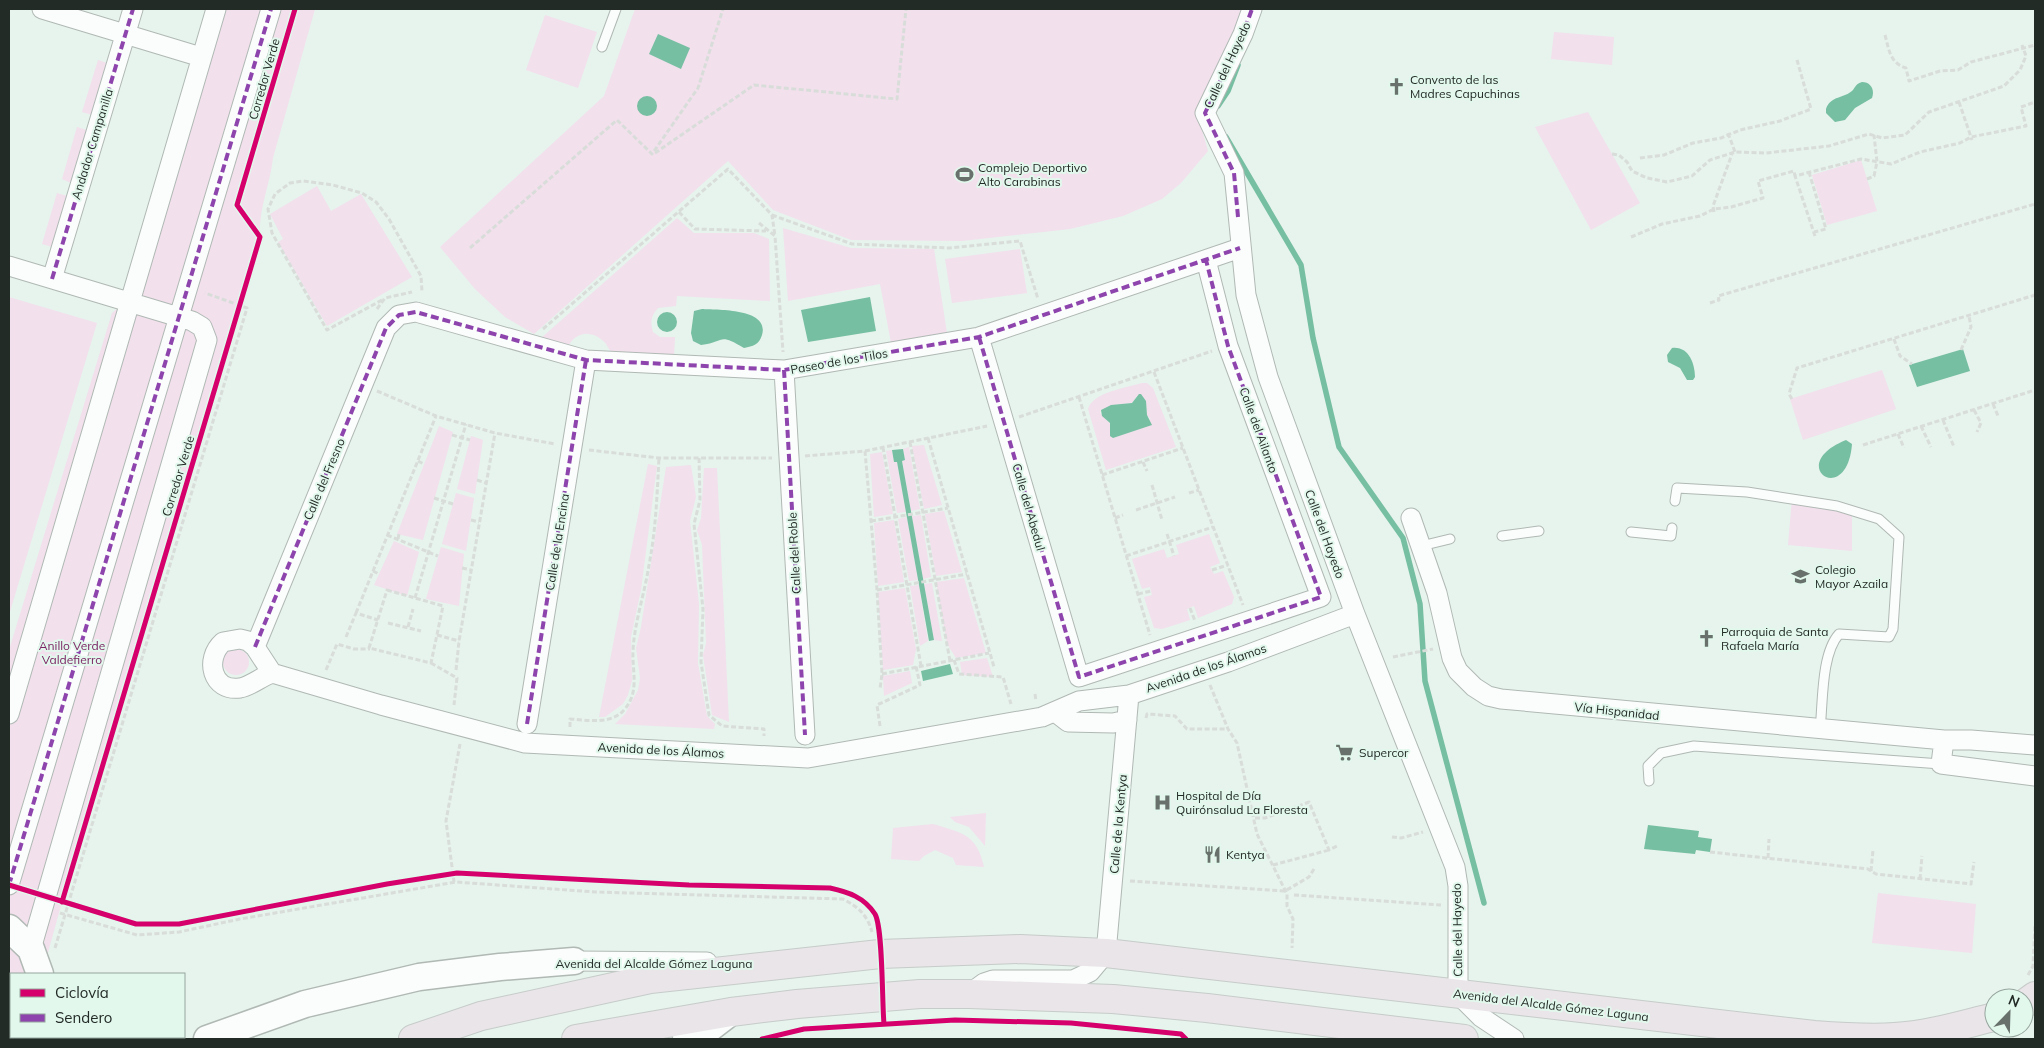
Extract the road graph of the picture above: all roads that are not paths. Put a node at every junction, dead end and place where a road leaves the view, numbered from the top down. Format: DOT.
graph roads {
  1 [pos="42,9"];
  2 [pos="133,9"];
  3 [pos="216,9"];
  4 [pos="271,9"];
  5 [pos="616,9"];
  6 [pos="1252,9"];
  7 [pos="125,34"];
  8 [pos="602,47"];
  9 [pos="201,57"];
  10 [pos="1240,248"];
  11 [pos="1206,260"];
  12 [pos="9,266"];
  13 [pos="52,279"];
  14 [pos="129,301"];
  15 [pos="399,315"];
  16 [pos="179,316"];
  17 [pos="980,337"];
  18 [pos="586,360"];
  19 [pos="784,370"];
  20 [pos="1675,501"];
  21 [pos="1411,518"];
  22 [pos="1672,528"];
  23 [pos="1539,531"];
  24 [pos="1630,532"];
  25 [pos="1502,536"];
  26 [pos="1450,539"];
  27 [pos="1421,546"];
  28 [pos="1355,614"];
  29 [pos="255,647"];
  30 [pos="272,673"];
  31 [pos="1079,677"];
  32 [pos="1130,695"];
  33 [pos="1055,712"];
  34 [pos="9,714"];
  35 [pos="1127,720"];
  36 [pos="528,724"];
  37 [pos="1820,730"];
  38 [pos="805,735"];
  39 [pos="1944,740"];
  40 [pos="2035,746"];
  41 [pos="1941,764"];
  42 [pos="2035,776"];
  43 [pos="1649,781"];
  44 [pos="9,885"];
  45 [pos="9,928"];
  46 [pos="1106,953"];
  47 [pos="41,959"];
  48 [pos="574,961"];
  49 [pos="780,963"];
  50 [pos="969,994"];
  51 [pos="1458,994"];
  52 [pos="731,1012"];
  53 [pos="1984,1019"];
  54 [pos="208,1039"];
  55 [pos="413,1039"];
  56 [pos="576,1039"];
  57 [pos="686,1039"];
  58 [pos="1464,1039"];
  59 [pos="1514,1039"];
  1 -- 7 [label="street"];
  2 -- 7 [label="street, Andador Campanilla"];
  3 -- 9 [label="street"];
  4 -- 16 [label="street, Corredor Verde"];
  5 -- 8 [label="lane"];
  6 -- 10 [label="street, Calle del Hayedo"];
  7 -- 9 [label="street"];
  7 -- 13 [label="street, Andador Campanilla"];
  9 -- 14 [label="street"];
  10 -- 11 [label="street, Paseo de los Tilos"];
  10 -- 28 [label="street, Calle del Hayedo"];
  11 -- 17 [label="street, Paseo de los Tilos"];
  11 -- 31 [label="street, Calle del Ailanto"];
  12 -- 13 [label="street, Corredor Verde"];
  13 -- 14 [label="street, Corredor Verde"];
  14 -- 16 [label="street, Corredor Verde"];
  14 -- 34 [label="street"];
  15 -- 18 [label="street, Paseo de los Tilos"];
  15 -- 29 [label="street, Calle del Fresno"];
  16 -- 44 [label="street, Corredor Verde"];
  16 -- 47 [label="street, Corredor Verde"];
  17 -- 19 [label="street, Paseo de los Tilos"];
  17 -- 31 [label="street, Calle del Abedul"];
  18 -- 19 [label="street, Paseo de los Tilos"];
  18 -- 36 [label="street, Calle de la Encina"];
  19 -- 38 [label="street, Calle del Roble"];
  20 -- 37 [label="lane"];
  21 -- 27 [label="street, Vía Hispanidad"];
  22 -- 24 [label="lane"];
  23 -- 25 [label="lane"];
  26 -- 27 [label="lane"];
  27 -- 37 [label="street, Vía Hispanidad"];
  28 -- 32 [label="street, Avenida de los Álamos"];
  28 -- 51 [label="street, Calle del Hayedo"];
  29 -- 30 [label="street"];
  29 -- 30 [label="street"];
  30 -- 33 [label="street, Avenida de los Álamos"];
  32 -- 33 [label="street, Avenida de los Álamos"];
  32 -- 35 [label="street, Calle de la Kentya"];
  33 -- 35 [label="street"];
  35 -- 46 [label="street, Calle de la Kentya"];
  37 -- 39 [label="street, Vía Hispanidad"];
  39 -- 40 [label="street, Vía Hispanidad"];
  39 -- 41 [label="street"];
  41 -- 42 [label="street"];
  41 -- 43 [label="lane"];
  45 -- 47 [label="street"];
  46 -- 49 [label="main road, Avenida del Alcalde Gómez Laguna"];
  46 -- 50 [label="street"];
  46 -- 51 [label="main road, Avenida del Alcalde Gómez Laguna"];
  48 -- 49 [label="street, Avenida del Alcalde Gómez Laguna"];
  48 -- 54 [label="street, Avenida del Alcalde Gómez Laguna"];
  49 -- 55 [label="main road, Avenida del Alcalde Gómez Laguna"];
  50 -- 52 [label="main road"];
  50 -- 58 [label="main road"];
  51 -- 53 [label="main road, Avenida del Alcalde Gómez Laguna"];
  51 -- 59 [label="street, Calle del Hayedo"];
  52 -- 56 [label="main road"];
  52 -- 57 [label="street"];
}
